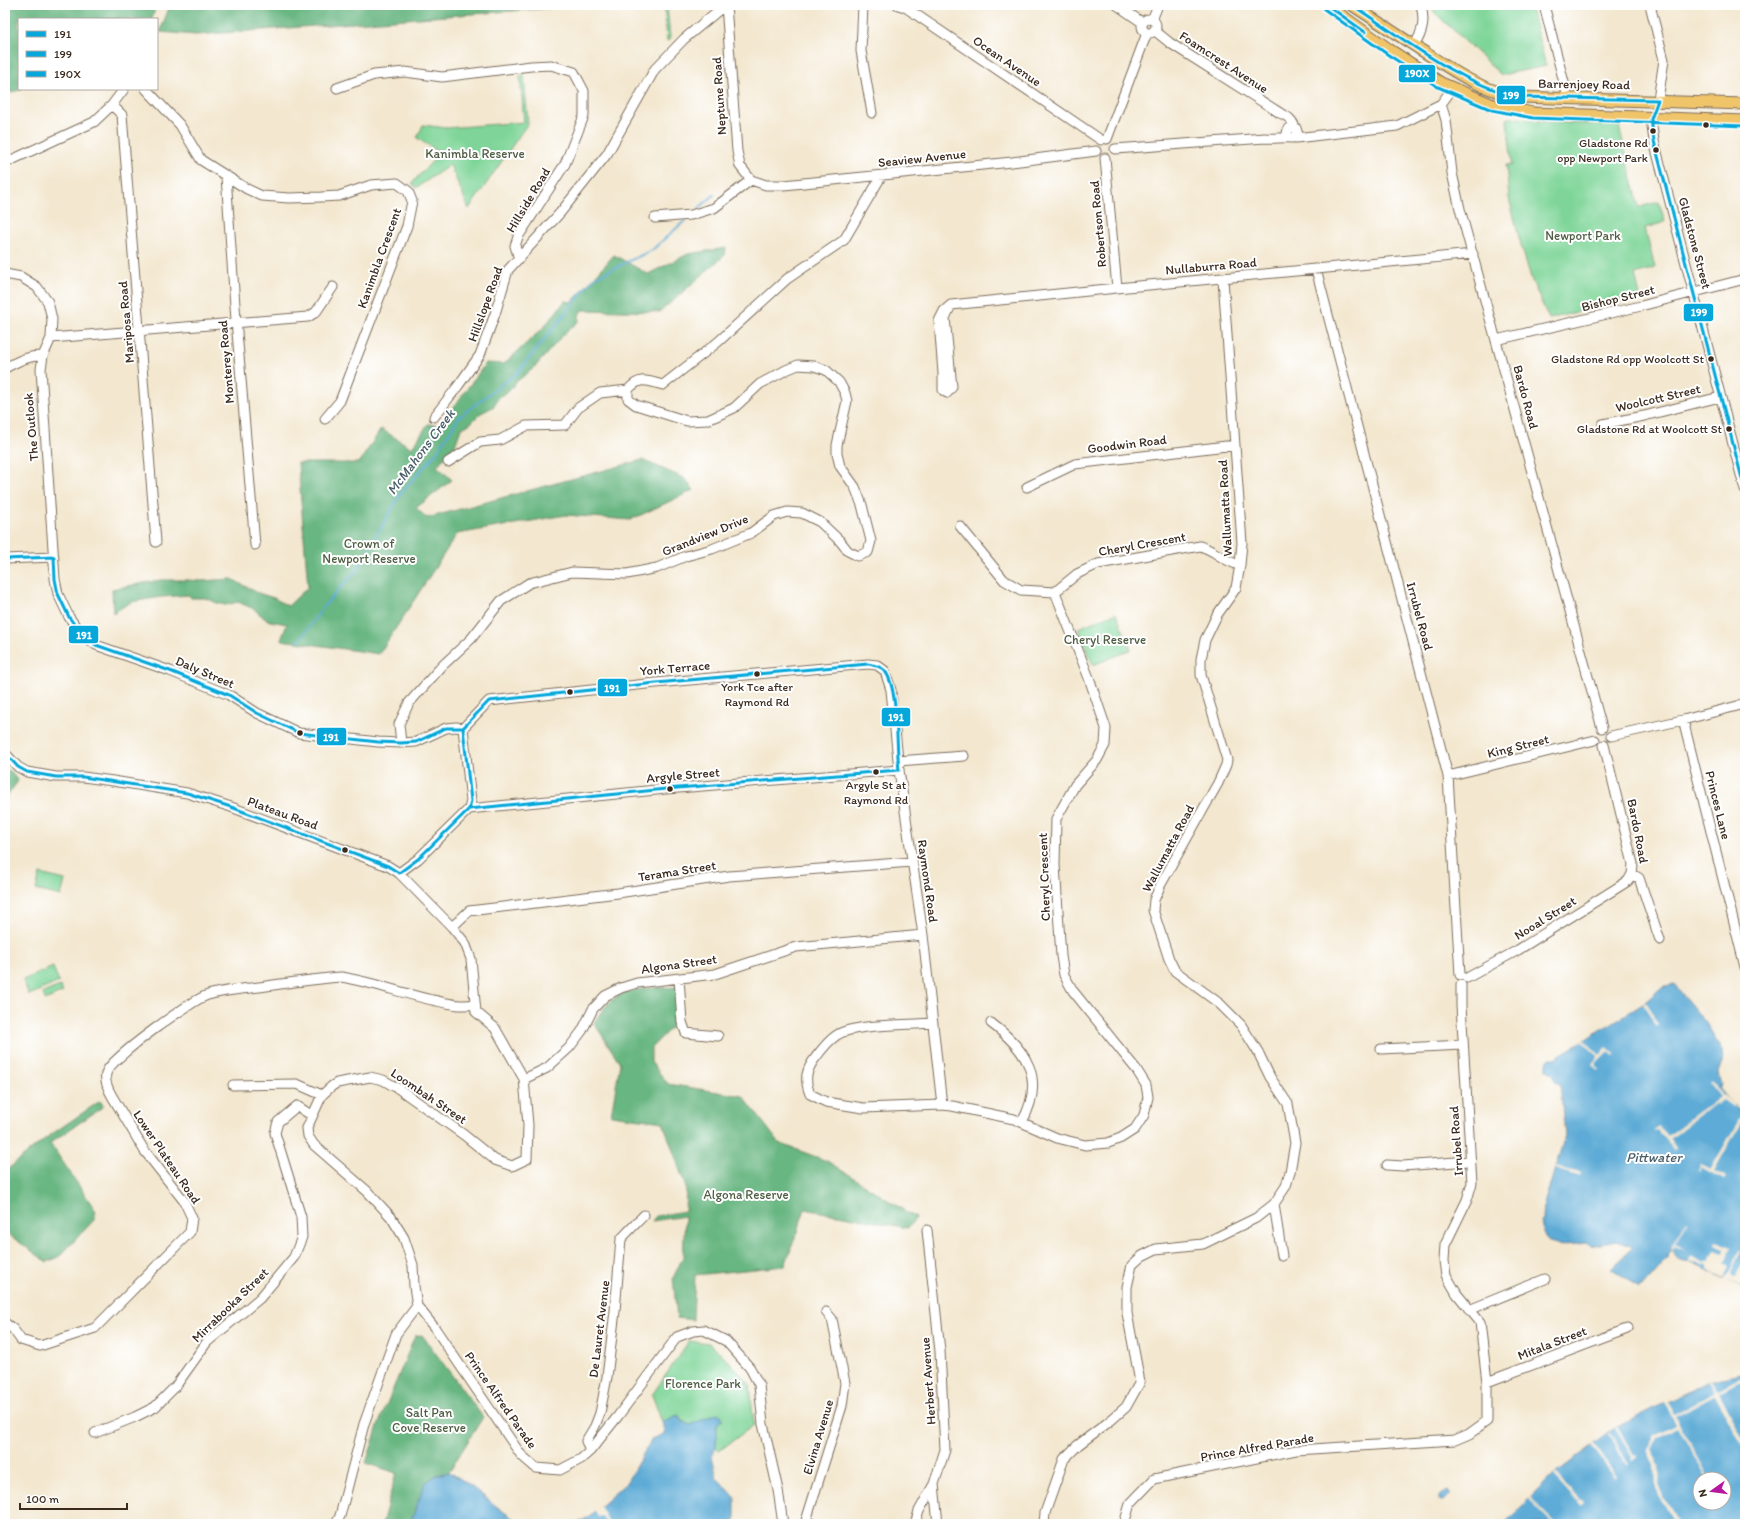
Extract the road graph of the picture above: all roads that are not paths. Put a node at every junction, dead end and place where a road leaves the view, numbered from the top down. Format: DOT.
graph roads {
  1 [pos="726,5"];
  2 [pos="863,5"];
  3 [pos="900,5"];
  4 [pos="1117,5"];
  5 [pos="1158,5"];
  6 [pos="1327,5"];
  7 [pos="1352,5"];
  8 [pos="1421,5"];
  9 [pos="1544,5"];
  10 [pos="1650,5"];
  11 [pos="1148,22"];
  12 [pos="1151,32"];
  13 [pos="1414,46"];
  14 [pos="1390,50"];
  15 [pos="1416,68"];
  16 [pos="1459,76"];
  17 [pos="337,88"];
  18 [pos="1452,89"];
  19 [pos="123,90"];
  20 [pos="147,90"];
  21 [pos="1568,98"];
  22 [pos="1658,100"];
  23 [pos="1441,104"];
  24 [pos="1745,104"];
  25 [pos="112,105"];
  26 [pos="872,113"];
  27 [pos="1568,114"];
  28 [pos="1651,119"];
  29 [pos="1745,121"];
  30 [pos="1292,132"];
  31 [pos="1104,140"];
  32 [pos="1115,149"];
  33 [pos="1096,151"];
  34 [pos="1105,158"];
  35 [pos="5,163"];
  36 [pos="882,175"];
  37 [pos="226,176"];
  38 [pos="751,180"];
  39 [pos="655,218"];
  40 [pos="1473,254"];
  41 [pos="519,259"];
  42 [pos="1316,269"];
  43 [pos="5,274"];
  44 [pos="1745,278"];
  45 [pos="1223,279"];
  46 [pos="333,287"];
  47 [pos="1117,288"];
  48 [pos="1694,292"];
  49 [pos="951,305"];
  50 [pos="236,323"];
  51 [pos="139,331"];
  52 [pos="51,338"];
  53 [pos="1496,340"];
  54 [pos="42,356"];
  55 [pos="5,368"];
  56 [pos="628,390"];
  57 [pos="1720,397"];
  58 [pos="434,417"];
  59 [pos="325,419"];
  60 [pos="1603,424"];
  61 [pos="1235,445"];
  62 [pos="448,462"];
  63 [pos="1027,487"];
  64 [pos="1745,490"];
  65 [pos="960,526"];
  66 [pos="156,542"];
  67 [pos="255,545"];
  68 [pos="54,557"];
  69 [pos="5,559"];
  70 [pos="1240,566"];
  71 [pos="1055,592"];
  72 [pos="877,665"];
  73 [pos="1745,704"];
  74 [pos="1683,720"];
  75 [pos="464,728"];
  76 [pos="1602,728"];
  77 [pos="1611,736"];
  78 [pos="1595,740"];
  79 [pos="401,743"];
  80 [pos="1604,746"];
  81 [pos="5,753"];
  82 [pos="964,756"];
  83 [pos="899,766"];
  84 [pos="1448,776"];
  85 [pos="470,809"];
  86 [pos="912,862"];
  87 [pos="399,873"];
  88 [pos="1632,874"];
  89 [pos="452,927"];
  90 [pos="923,935"];
  91 [pos="1660,940"];
  92 [pos="1745,967"];
  93 [pos="679,978"];
  94 [pos="1463,979"];
  95 [pos="475,1004"];
  96 [pos="933,1023"];
  97 [pos="991,1023"];
  98 [pos="718,1036"];
  99 [pos="1463,1045"];
  100 [pos="1381,1049"];
  101 [pos="524,1079"];
  102 [pos="233,1085"];
  103 [pos="322,1095"];
  104 [pos="942,1105"];
  105 [pos="311,1115"];
  106 [pos="1022,1122"];
  107 [pos="1470,1161"];
  108 [pos="1387,1165"];
  109 [pos="1274,1204"];
  110 [pos="644,1214"];
  111 [pos="927,1230"];
  112 [pos="1282,1256"];
  113 [pos="1545,1279"];
  114 [pos="417,1306"];
  115 [pos="1469,1310"];
  116 [pos="826,1312"];
  117 [pos="5,1323"];
  118 [pos="1627,1328"];
  119 [pos="1487,1382"];
  120 [pos="1486,1421"];
  121 [pos="95,1433"];
  122 [pos="590,1451"];
  123 [pos="934,1484"];
  124 [pos="336,1524"];
  125 [pos="783,1524"];
  126 [pos="805,1524"];
  127 [pos="915,1524"];
  128 [pos="938,1524"];
  129 [pos="1044,1524"];
  130 [pos="1124,1524"];
  1 -- 38 [label="street, Neptune Road"];
  1 -- 41 [label="street, Hillside Road"];
  2 -- 26 [label="street"];
  3 -- 31 [label="street, Ocean Avenue"];
  4 -- 11 [label="street"];
  5 -- 11 [label="street"];
  6 -- 14 [label="main road"];
  7 -- 13 [label="main road, Barrenjoey Road"];
  8 -- 13 [label="street"];
  9 -- 21 [label="street"];
  10 -- 22 [label="street"];
  11 -- 12 [label="street"];
  12 -- 30 [label="street, Foamcrest Avenue"];
  12 -- 31 [label="street"];
  13 -- 14 [label="main road"];
  13 -- 15 [label="main road"];
  13 -- 16 [label="main road, Barrenjoey Road"];
  14 -- 15 [label="main road"];
  15 -- 18 [label="main road"];
  16 -- 18 [label="main road"];
  16 -- 21 [label="main road, Barrenjoey Road"];
  17 -- 41 [label="street, Hillside Road"];
  18 -- 23 [label="street"];
  18 -- 27 [label="main road"];
  19 -- 25 [label="street"];
  20 -- 37 [label="street, Kanimbla Crescent"];
  21 -- 22 [label="main road, Barrenjoey Road"];
  21 -- 27 [label="main road"];
  22 -- 24 [label="main road, Barrenjoey Road"];
  22 -- 28 [label="main road"];
  23 -- 30 [label="street"];
  23 -- 40 [label="street, Bardo Road"];
  25 -- 35 [label="street"];
  25 -- 51 [label="street, Mariposa Road"];
  27 -- 28 [label="main road"];
  28 -- 29 [label="main road"];
  28 -- 48 [label="street, Gladstone Street"];
  30 -- 32 [label="street"];
  31 -- 32 [label="street"];
  31 -- 33 [label="street"];
  32 -- 34 [label="street"];
  33 -- 34 [label="street"];
  33 -- 36 [label="street, Seaview Avenue"];
  34 -- 47 [label="street, Robertson Road"];
  36 -- 38 [label="street, Seaview Avenue"];
  36 -- 56 [label="street"];
  37 -- 50 [label="street, Monterey Road"];
  37 -- 59 [label="street, Kanimbla Crescent"];
  38 -- 39 [label="street"];
  40 -- 42 [label="street, Nullaburra Road"];
  40 -- 53 [label="street, Bardo Road"];
  41 -- 58 [label="street, Hillslope Road"];
  42 -- 45 [label="street, Nullaburra Road"];
  42 -- 84 [label="street, Irrubel Road"];
  43 -- 52 [label="street, The Outlook"];
  44 -- 48 [label="street, Bishop Street"];
  45 -- 47 [label="street, Nullaburra Road"];
  45 -- 61 [label="street, Wallumatta Road"];
  46 -- 50 [label="street"];
  47 -- 49 [label="street, Nullaburra Road"];
  48 -- 53 [label="street, Bishop Street"];
  48 -- 57 [label="street, Gladstone Street"];
  49 -- 49 [label="street"];
  50 -- 51 [label="street"];
  50 -- 67 [label="street, Monterey Road"];
  51 -- 52 [label="street"];
  51 -- 66 [label="street, Mariposa Road"];
  52 -- 54 [label="street, The Outlook"];
  53 -- 76 [label="street, Bardo Road"];
  54 -- 55 [label="street"];
  54 -- 68 [label="street, The Outlook"];
  56 -- 62 [label="street"];
  56 -- 79 [label="street, Grandview Drive"];
  57 -- 60 [label="street, Woolcott Street"];
  57 -- 64 [label="street, Gladstone Street"];
  61 -- 63 [label="street, Goodwin Road"];
  61 -- 70 [label="street, Wallumatta Road"];
  65 -- 71 [label="street"];
  68 -- 69 [label="street"];
  68 -- 79 [label="street, Daly Street"];
  70 -- 71 [label="street, Cheryl Crescent"];
  70 -- 109 [label="street, Wallumatta Road"];
  71 -- 106 [label="street, Cheryl Crescent"];
  72 -- 75 [label="street, York Terrace"];
  72 -- 83 [label="street, Raymond Road"];
  73 -- 74 [label="street"];
  74 -- 77 [label="street"];
  74 -- 92 [label="street, Princes Lane"];
  75 -- 79 [label="street"];
  75 -- 85 [label="street"];
  76 -- 77 [label="street"];
  76 -- 78 [label="street"];
  77 -- 80 [label="street"];
  78 -- 80 [label="street"];
  78 -- 84 [label="street, King Street"];
  80 -- 88 [label="street, Bardo Road"];
  81 -- 87 [label="street, Plateau Road"];
  82 -- 83 [label="street, Argyle Street"];
  83 -- 85 [label="street, Argyle Street"];
  83 -- 86 [label="street, Raymond Road"];
  84 -- 94 [label="street, Irrubel Road"];
  85 -- 87 [label="street"];
  86 -- 89 [label="street, Terama Street"];
  86 -- 90 [label="street, Raymond Road"];
  87 -- 89 [label="street, Plateau Road"];
  88 -- 91 [label="street, Bardo Road"];
  88 -- 94 [label="street, Nooal Street"];
  89 -- 95 [label="street, Plateau Road"];
  90 -- 93 [label="street, Algona Street"];
  90 -- 96 [label="street, Raymond Road"];
  93 -- 98 [label="street"];
  93 -- 101 [label="street, Algona Street"];
  94 -- 99 [label="street, Irrubel Road"];
  95 -- 101 [label="street, Loombah Street"];
  95 -- 117 [label="street, Lower Plateau Road"];
  96 -- 104 [label="street, Raymond Road"];
  96 -- 104 [label="street, Cheryl Crescent"];
  97 -- 106 [label="street"];
  99 -- 100 [label="street"];
  99 -- 107 [label="street, Irrubel Road"];
  101 -- 103 [label="street, Loombah Street"];
  102 -- 103 [label="street"];
  103 -- 105 [label="street, Loombah Street"];
  104 -- 106 [label="street, Cheryl Crescent"];
  105 -- 114 [label="street, Loombah Street"];
  105 -- 121 [label="street, Mirrabooka Street"];
  107 -- 108 [label="street"];
  107 -- 115 [label="street, Irrubel Road"];
  109 -- 112 [label="street"];
  109 -- 129 [label="street, Wallumatta Road"];
  110 -- 122 [label="street, De Lauret Avenue"];
  111 -- 123 [label="street, Herbert Avenue"];
  113 -- 115 [label="street"];
  114 -- 122 [label="street, Prince Alfred Parade"];
  114 -- 124 [label="street"];
  115 -- 119 [label="street, Irrubel Road"];
  116 -- 126 [label="street, Elvina Avenue"];
  118 -- 119 [label="street, Mitala Street"];
  119 -- 120 [label="street, Irrubel Road"];
  120 -- 130 [label="street, Prince Alfred Parade"];
  122 -- 125 [label="street, Prince Alfred Parade"];
  123 -- 127 [label="street, Herbert Avenue"];
  123 -- 128 [label="street"];
}
